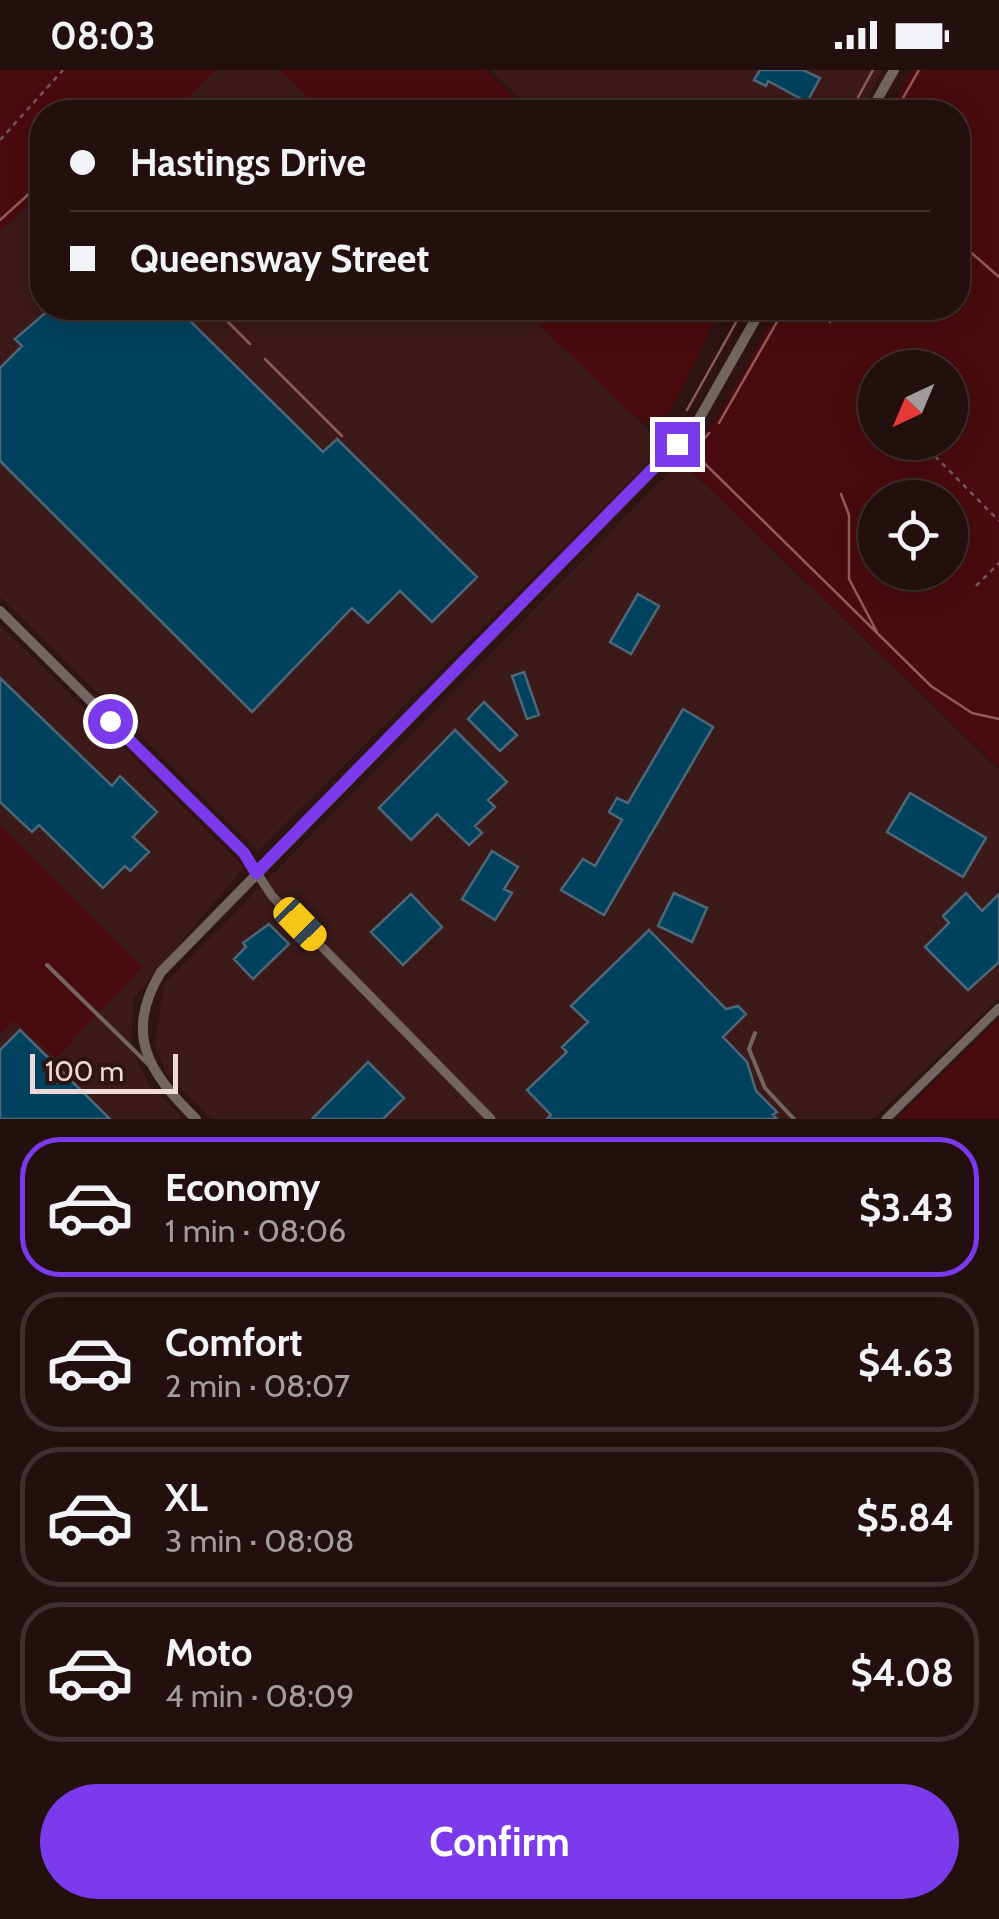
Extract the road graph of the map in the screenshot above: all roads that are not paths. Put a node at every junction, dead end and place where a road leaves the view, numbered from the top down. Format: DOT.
graph roads {
  1 [pos="894,70"];
  2 [pos="877,100"];
  3 [pos="755,320"];
  4 [pos="0,611"];
  5 [pos="256,873"];
  6 [pos="47,965"];
  7 [pos="999,1008"];
  8 [pos="754,1034"];
  9 [pos="151,1067"];
  10 [pos="196,1119"];
  11 [pos="491,1119"];
  12 [pos="794,1119"];
  13 [pos="886,1119"];
  1 -- 2 [label="street"];
  3 -- 5 [label="street"];
  4 -- 5 [label="street"];
  5 -- 9 [label="street"];
  5 -- 11 [label="street"];
  6 -- 9 [label="lane"];
  7 -- 13 [label="street"];
  8 -- 12 [label="lane"];
  9 -- 10 [label="street"];
}
